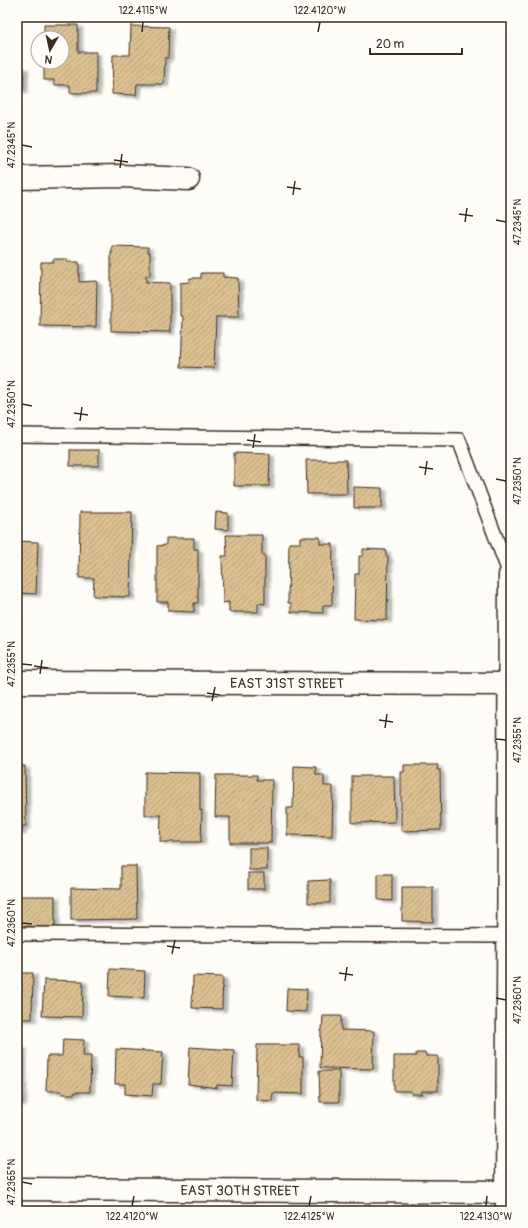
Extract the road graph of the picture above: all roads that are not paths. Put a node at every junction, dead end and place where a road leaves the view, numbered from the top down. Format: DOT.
graph roads {
  1 [pos="17,178"];
  2 [pos="188,179"];
  3 [pos="17,435"];
  4 [pos="510,575"];
  5 [pos="17,682"];
  6 [pos="510,684"];
  7 [pos="17,934"];
  8 [pos="509,936"];
  9 [pos="17,1189"];
  10 [pos="509,1198"];
  1 -- 2 [label="street"];
  3 -- 4 [label="lane"];
  4 -- 6 [label="street"];
  5 -- 6 [label="street, EAST 31ST STREET"];
  6 -- 8 [label="street"];
  7 -- 8 [label="lane"];
  8 -- 10 [label="street"];
  9 -- 10 [label="street, EAST 30TH STREET"];
}
